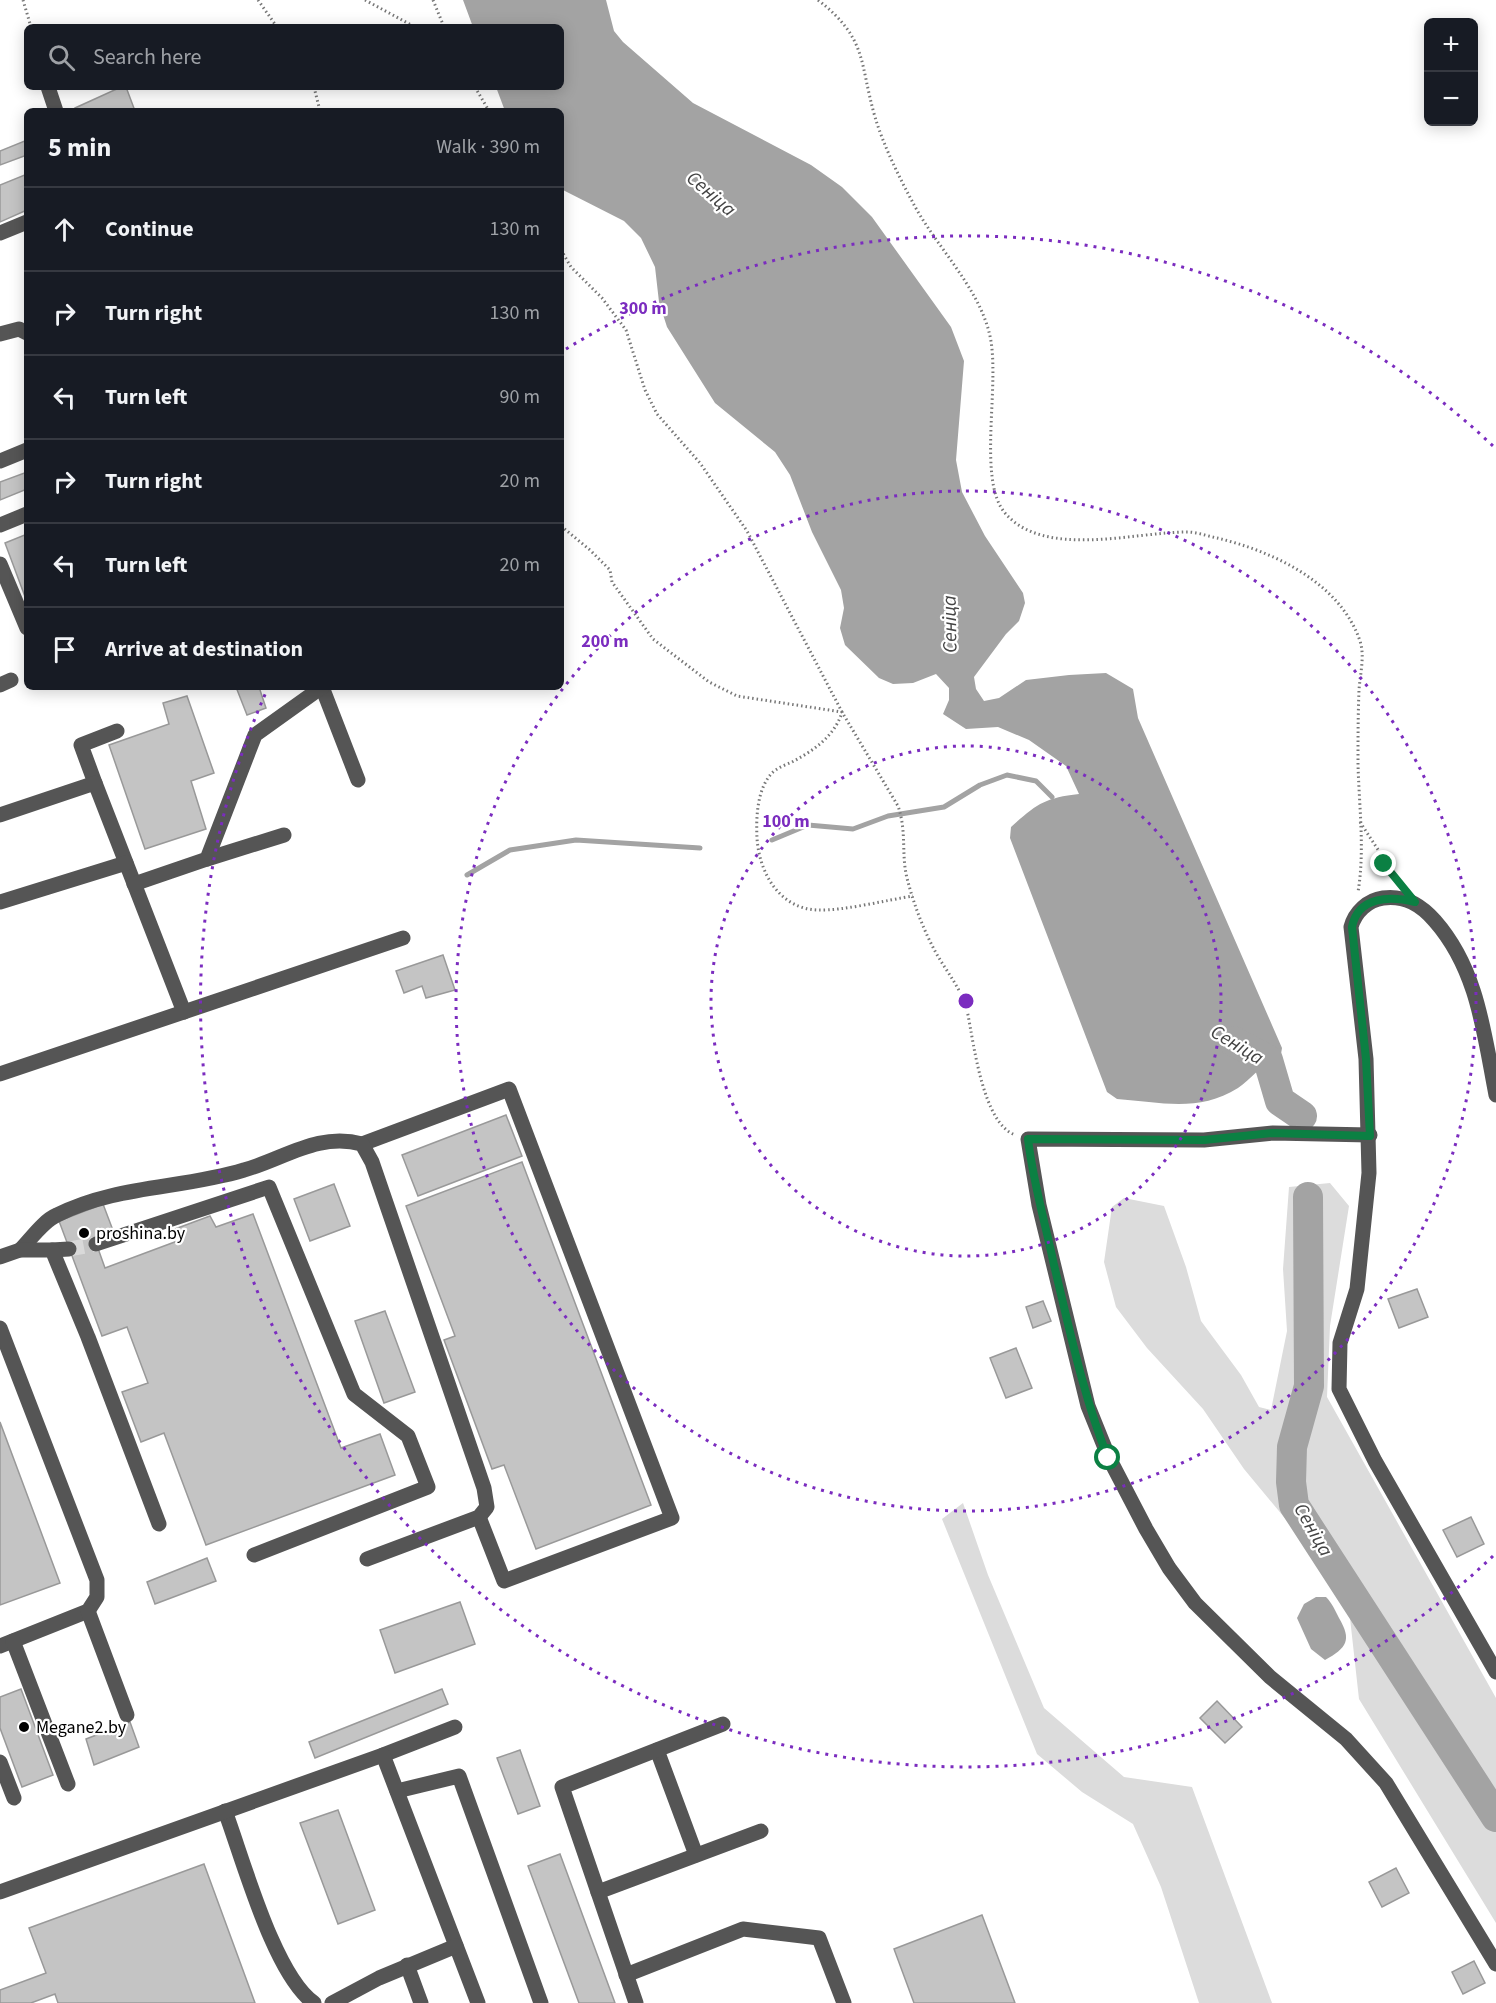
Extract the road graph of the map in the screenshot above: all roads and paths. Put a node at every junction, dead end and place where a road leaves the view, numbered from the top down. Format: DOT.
graph roads {
  1 [pos="23,0"];
  2 [pos="258,0"];
  3 [pos="365,0"];
  4 [pos="433,0"];
  5 [pos="818,0"];
  6 [pos="30,24"];
  7 [pos="275,24"];
  8 [pos="409,24"];
  9 [pos="443,24"];
  10 [pos="49,90"];
  11 [pos="315,90"];
  12 [pos="477,90"];
  13 [pos="55,108"];
  14 [pos="319,108"];
  15 [pos="487,108"];
  16 [pos="24,223"];
  17 [pos="0,233"];
  18 [pos="564,255"];
  19 [pos="24,331"];
  20 [pos="0,334"];
  21 [pos="24,451"];
  22 [pos="0,461"];
  23 [pos="24,515"];
  24 [pos="0,525"];
  25 [pos="564,528"];
  26 [pos="0,564"];
  27 [pos="24,621"];
  28 [pos="318,690"];
  29 [pos="323,690"];
  30 [pos="842,712"];
  31 [pos="117,731"];
  32 [pos="358,780"];
  33 [pos="95,783"];
  34 [pos="0,815"];
  35 [pos="1359,821"];
  36 [pos="284,835"];
  37 [pos="207,859"];
  38 [pos="126,864"];
  39 [pos="134,884"];
  40 [pos="913,896"];
  41 [pos="0,902"];
  42 [pos="1415,902"];
  43 [pos="1353,920"];
  44 [pos="404,938"];
  45 [pos="184,1012"];
  46 [pos="0,1074"];
  47 [pos="1496,1095"];
  48 [pos="1370,1136"];
  49 [pos="1028,1139"];
  50 [pos="362,1144"];
  51 [pos="96,1244"];
  52 [pos="69,1248"];
  53 [pos="21,1250"];
  54 [pos="52,1251"];
  55 [pos="0,1257"];
  56 [pos="0,1328"];
  57 [pos="479,1517"];
  58 [pos="159,1524"];
  59 [pos="254,1555"];
  60 [pos="367,1559"];
  61 [pos="88,1611"];
  62 [pos="6,1643"];
  63 [pos="1496,1672"];
  64 [pos="127,1715"];
  65 [pos="723,1724"];
  66 [pos="455,1728"];
  67 [pos="657,1750"];
  68 [pos="383,1755"];
  69 [pos="0,1762"];
  70 [pos="68,1784"];
  71 [pos="397,1791"];
  72 [pos="14,1798"];
  73 [pos="225,1811"];
  74 [pos="761,1831"];
  75 [pos="696,1855"];
  76 [pos="0,1892"];
  77 [pos="597,1892"];
  78 [pos="456,1946"];
  79 [pos="1496,1964"];
  80 [pos="407,1965"];
  81 [pos="626,1975"];
  82 [pos="298,1998"];
  83 [pos="348,2000"];
  84 [pos="314,2003"];
  85 [pos="332,2003"];
  86 [pos="421,2003"];
  87 [pos="478,2003"];
  88 [pos="542,2003"];
  89 [pos="636,2003"];
  90 [pos="844,2003"];
  1 -- 6 [label="path"];
  2 -- 7 [label="path"];
  3 -- 8 [label="path"];
  4 -- 9 [label="path"];
  5 -- 35 [label="path"];
  10 -- 13 [label="street"];
  11 -- 14 [label="path"];
  12 -- 15 [label="path"];
  16 -- 17 [label="street"];
  18 -- 30 [label="path"];
  19 -- 20 [label="street"];
  21 -- 22 [label="street"];
  23 -- 24 [label="street"];
  25 -- 30 [label="path"];
  26 -- 27 [label="street"];
  28 -- 37 [label="street"];
  29 -- 32 [label="street"];
  30 -- 40 [label="path"];
  30 -- 40 [label="path"];
  31 -- 33 [label="street"];
  33 -- 34 [label="street"];
  33 -- 38 [label="street"];
  35 -- 42 [label="path"];
  35 -- 43 [label="path"];
  36 -- 37 [label="street"];
  37 -- 39 [label="street"];
  38 -- 39 [label="street"];
  38 -- 41 [label="street"];
  39 -- 45 [label="street"];
  40 -- 49 [label="path"];
  42 -- 43 [label="street"];
  42 -- 47 [label="street"];
  43 -- 48 [label="street"];
  44 -- 45 [label="street"];
  45 -- 46 [label="street"];
  48 -- 49 [label="street"];
  48 -- 63 [label="street"];
  49 -- 79 [label="street"];
  50 -- 53 [label="street"];
  50 -- 57 [label="street"];
  50 -- 57 [label="street"];
  51 -- 59 [label="street"];
  52 -- 54 [label="street"];
  53 -- 54 [label="street"];
  53 -- 55 [label="street"];
  54 -- 58 [label="street"];
  56 -- 61 [label="street"];
  57 -- 60 [label="street"];
  61 -- 62 [label="street"];
  61 -- 64 [label="street"];
  62 -- 70 [label="street"];
  65 -- 67 [label="street"];
  66 -- 68 [label="street"];
  67 -- 75 [label="street"];
  67 -- 77 [label="street"];
  68 -- 71 [label="street"];
  68 -- 73 [label="street"];
  69 -- 72 [label="street"];
  71 -- 78 [label="street"];
  71 -- 88 [label="street"];
  73 -- 76 [label="street"];
  73 -- 82 [label="street"];
  74 -- 75 [label="street"];
  75 -- 77 [label="street"];
  77 -- 81 [label="street"];
  78 -- 80 [label="street"];
  78 -- 87 [label="street"];
  80 -- 83 [label="street"];
  80 -- 86 [label="street"];
  81 -- 89 [label="street"];
  81 -- 90 [label="street"];
  82 -- 84 [label="street"];
  83 -- 85 [label="street"];
}
